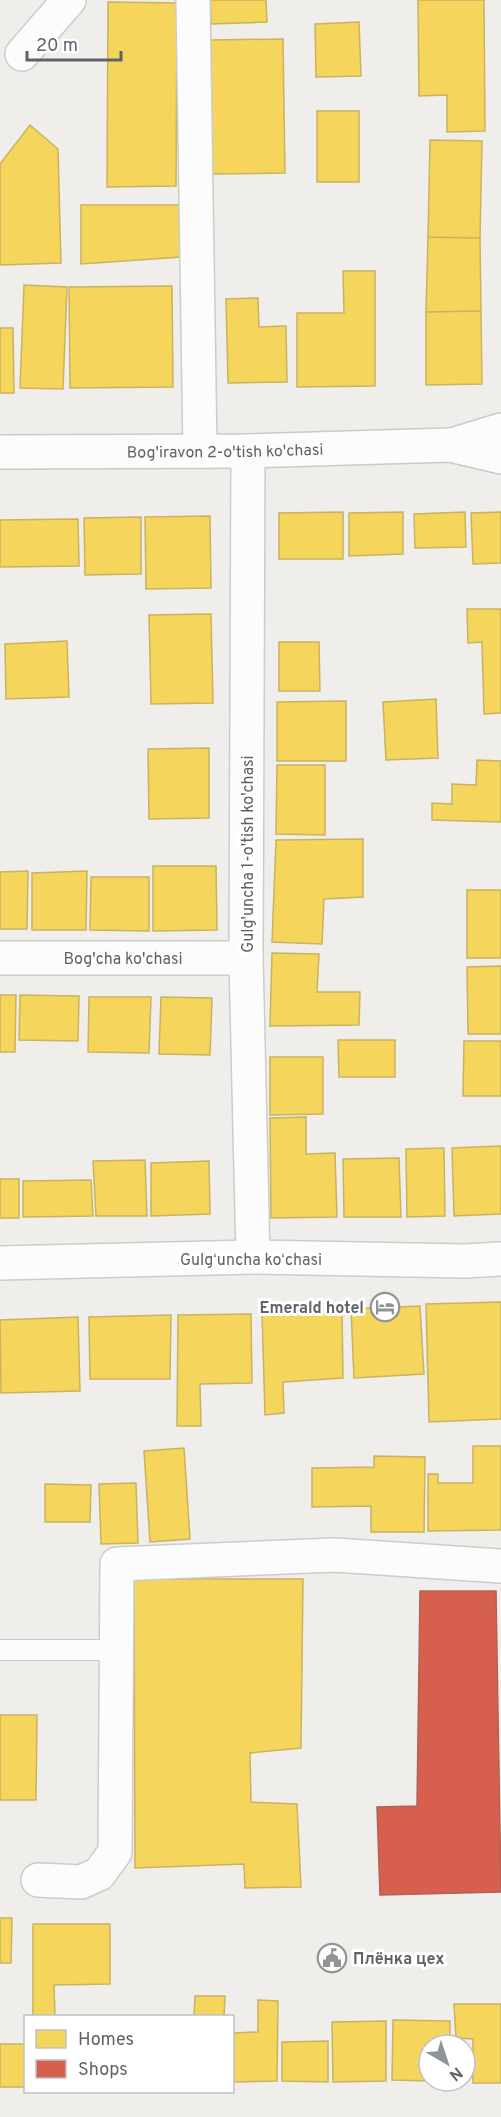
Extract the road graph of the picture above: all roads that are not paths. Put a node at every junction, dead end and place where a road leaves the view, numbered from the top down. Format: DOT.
graph roads {
  1 [pos="69,0"];
  2 [pos="193,0"];
  3 [pos="22,54"];
  4 [pos="501,430"];
  5 [pos="450,445"];
  6 [pos="200,451"];
  7 [pos="248,451"];
  8 [pos="0,452"];
  9 [pos="501,457"];
  10 [pos="0,958"];
  11 [pos="246,958"];
  12 [pos="253,1257"];
  13 [pos="501,1259"];
  14 [pos="0,1263"];
  15 [pos="501,1566"];
  16 [pos="0,1650"];
  17 [pos="116,1650"];
  18 [pos="38,1880"];
  1 -- 3 [label="street"];
  2 -- 6 [label="street"];
  4 -- 5 [label="street, Bog'iravon 2-o'tish ko'chasi"];
  5 -- 7 [label="street, Bog'iravon 2-o'tish ko'chasi"];
  5 -- 9 [label="street, Bog'iravon 2-o'tish ko'chasi"];
  6 -- 7 [label="street, Bog'iravon 2-o'tish ko'chasi"];
  6 -- 8 [label="street, Bog'iravon 2-o'tish ko'chasi"];
  7 -- 11 [label="street, Gulg'uncha 1-o'tish ko'chasi"];
  10 -- 11 [label="street, Bog'cha ko'chasi"];
  11 -- 12 [label="street, Gulg'uncha 1-o'tish ko'chasi"];
  12 -- 13 [label="street, Gulgʻuncha koʻchasi"];
  12 -- 14 [label="street, Gulgʻuncha koʻchasi"];
  15 -- 17 [label="street"];
  16 -- 17 [label="lane"];
  17 -- 18 [label="street"];
}
